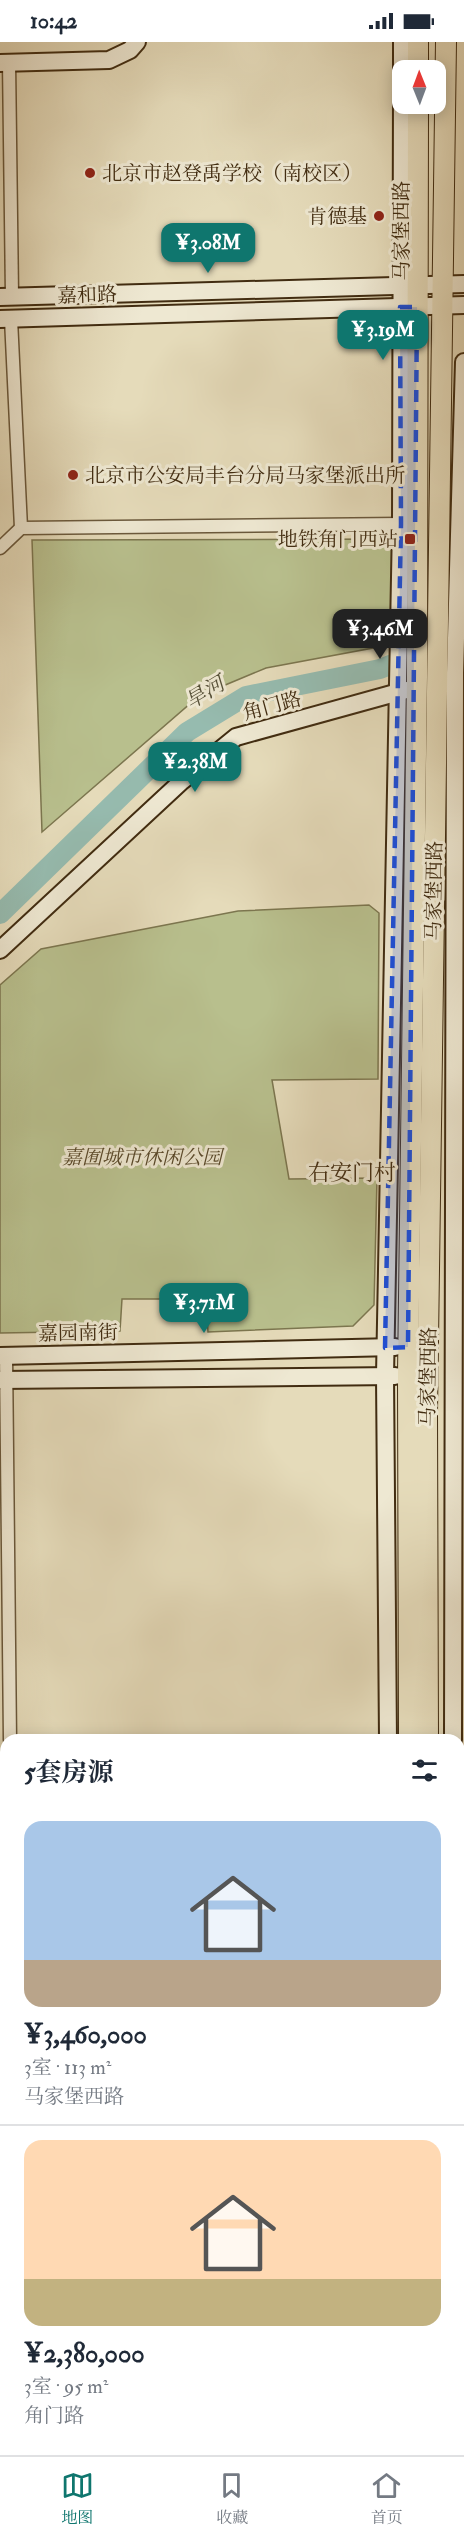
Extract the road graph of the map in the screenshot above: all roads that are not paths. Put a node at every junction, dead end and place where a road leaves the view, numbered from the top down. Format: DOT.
graph roads {
  1 [pos="137,42"];
  2 [pos="402,42"];
  3 [pos="418,42"];
  4 [pos="446,42"];
  5 [pos="402,60"];
  6 [pos="418,60"];
  7 [pos="4,63"];
  8 [pos="403,114"];
  9 [pos="417,114"];
  10 [pos="464,284"];
  11 [pos="444,285"];
  12 [pos="408,286"];
  13 [pos="6,296"];
  14 [pos="444,305"];
  15 [pos="464,305"];
  16 [pos="408,307"];
  17 [pos="6,319"];
  18 [pos="464,362"];
  19 [pos="401,524"];
  20 [pos="21,528"];
  21 [pos="0,548"];
  22 [pos="447,621"];
  23 [pos="450,671"];
  24 [pos="417,682"];
  25 [pos="396,691"];
  26 [pos="0,950"];
  27 [pos="385,1347"];
  28 [pos="408,1347"];
  29 [pos="3,1356"];
  30 [pos="408,1375"];
  31 [pos="385,1376"];
  32 [pos="3,1380"];
  33 [pos="459,1412"];
  34 [pos="427,1413"];
  35 [pos="10,1734"];
  36 [pos="388,1734"];
  37 [pos="409,1734"];
  38 [pos="428,1734"];
  39 [pos="453,1734"];
  1 -- 7 [label="street"];
  2 -- 5 [label="street"];
  3 -- 6 [label="main road"];
  4 -- 11 [label="main road, 马家堡西路"];
  7 -- 13 [label="street"];
  8 -- 12 [label="street, 马家堡西路"];
  9 -- 12 [label="main road, 马家堡西路"];
  10 -- 11 [label="street, 嘉和路"];
  11 -- 12 [label="street, 嘉和路"];
  11 -- 14 [label="main road, 马家堡西路"];
  12 -- 13 [label="street, 嘉和路"];
  12 -- 16 [label="main road, 马家堡西路"];
  14 -- 15 [label="street, 嘉和路"];
  14 -- 16 [label="street, 嘉和路"];
  14 -- 22 [label="main road, 马家堡西路"];
  16 -- 17 [label="street, 嘉和路"];
  16 -- 19 [label="street, 马家堡西路"];
  16 -- 24 [label="main road, 马家堡西路"];
  17 -- 20 [label="street"];
  18 -- 22 [label="street, 马家堡西路"];
  19 -- 20 [label="street"];
  19 -- 25 [label="street, 马家堡西路"];
  20 -- 21 [label="street"];
  22 -- 23 [label="main road, 马家堡西路"];
  23 -- 33 [label="street, 马家堡西路"];
  23 -- 34 [label="main road, 马家堡西路"];
  24 -- 25 [label="street, 角门路"];
  24 -- 28 [label="main road, 马家堡西路"];
  25 -- 26 [label="street, 角门路"];
  25 -- 27 [label="street, 马家堡西路"];
  27 -- 28 [label="street, 嘉园南街"];
  27 -- 29 [label="street, 嘉园南街"];
  27 -- 31 [label="street, 马家堡西路"];
  28 -- 30 [label="main road, 马家堡西路"];
  29 -- 32 [label="street"];
  30 -- 31 [label="street"];
  30 -- 37 [label="main road, 马家堡西路"];
  31 -- 32 [label="street"];
  31 -- 36 [label="street, 马家堡西路"];
  32 -- 35 [label="street"];
  33 -- 34 [label="street"];
  33 -- 39 [label="street, 马家堡西路"];
  34 -- 38 [label="main road, 马家堡西路"];
}
